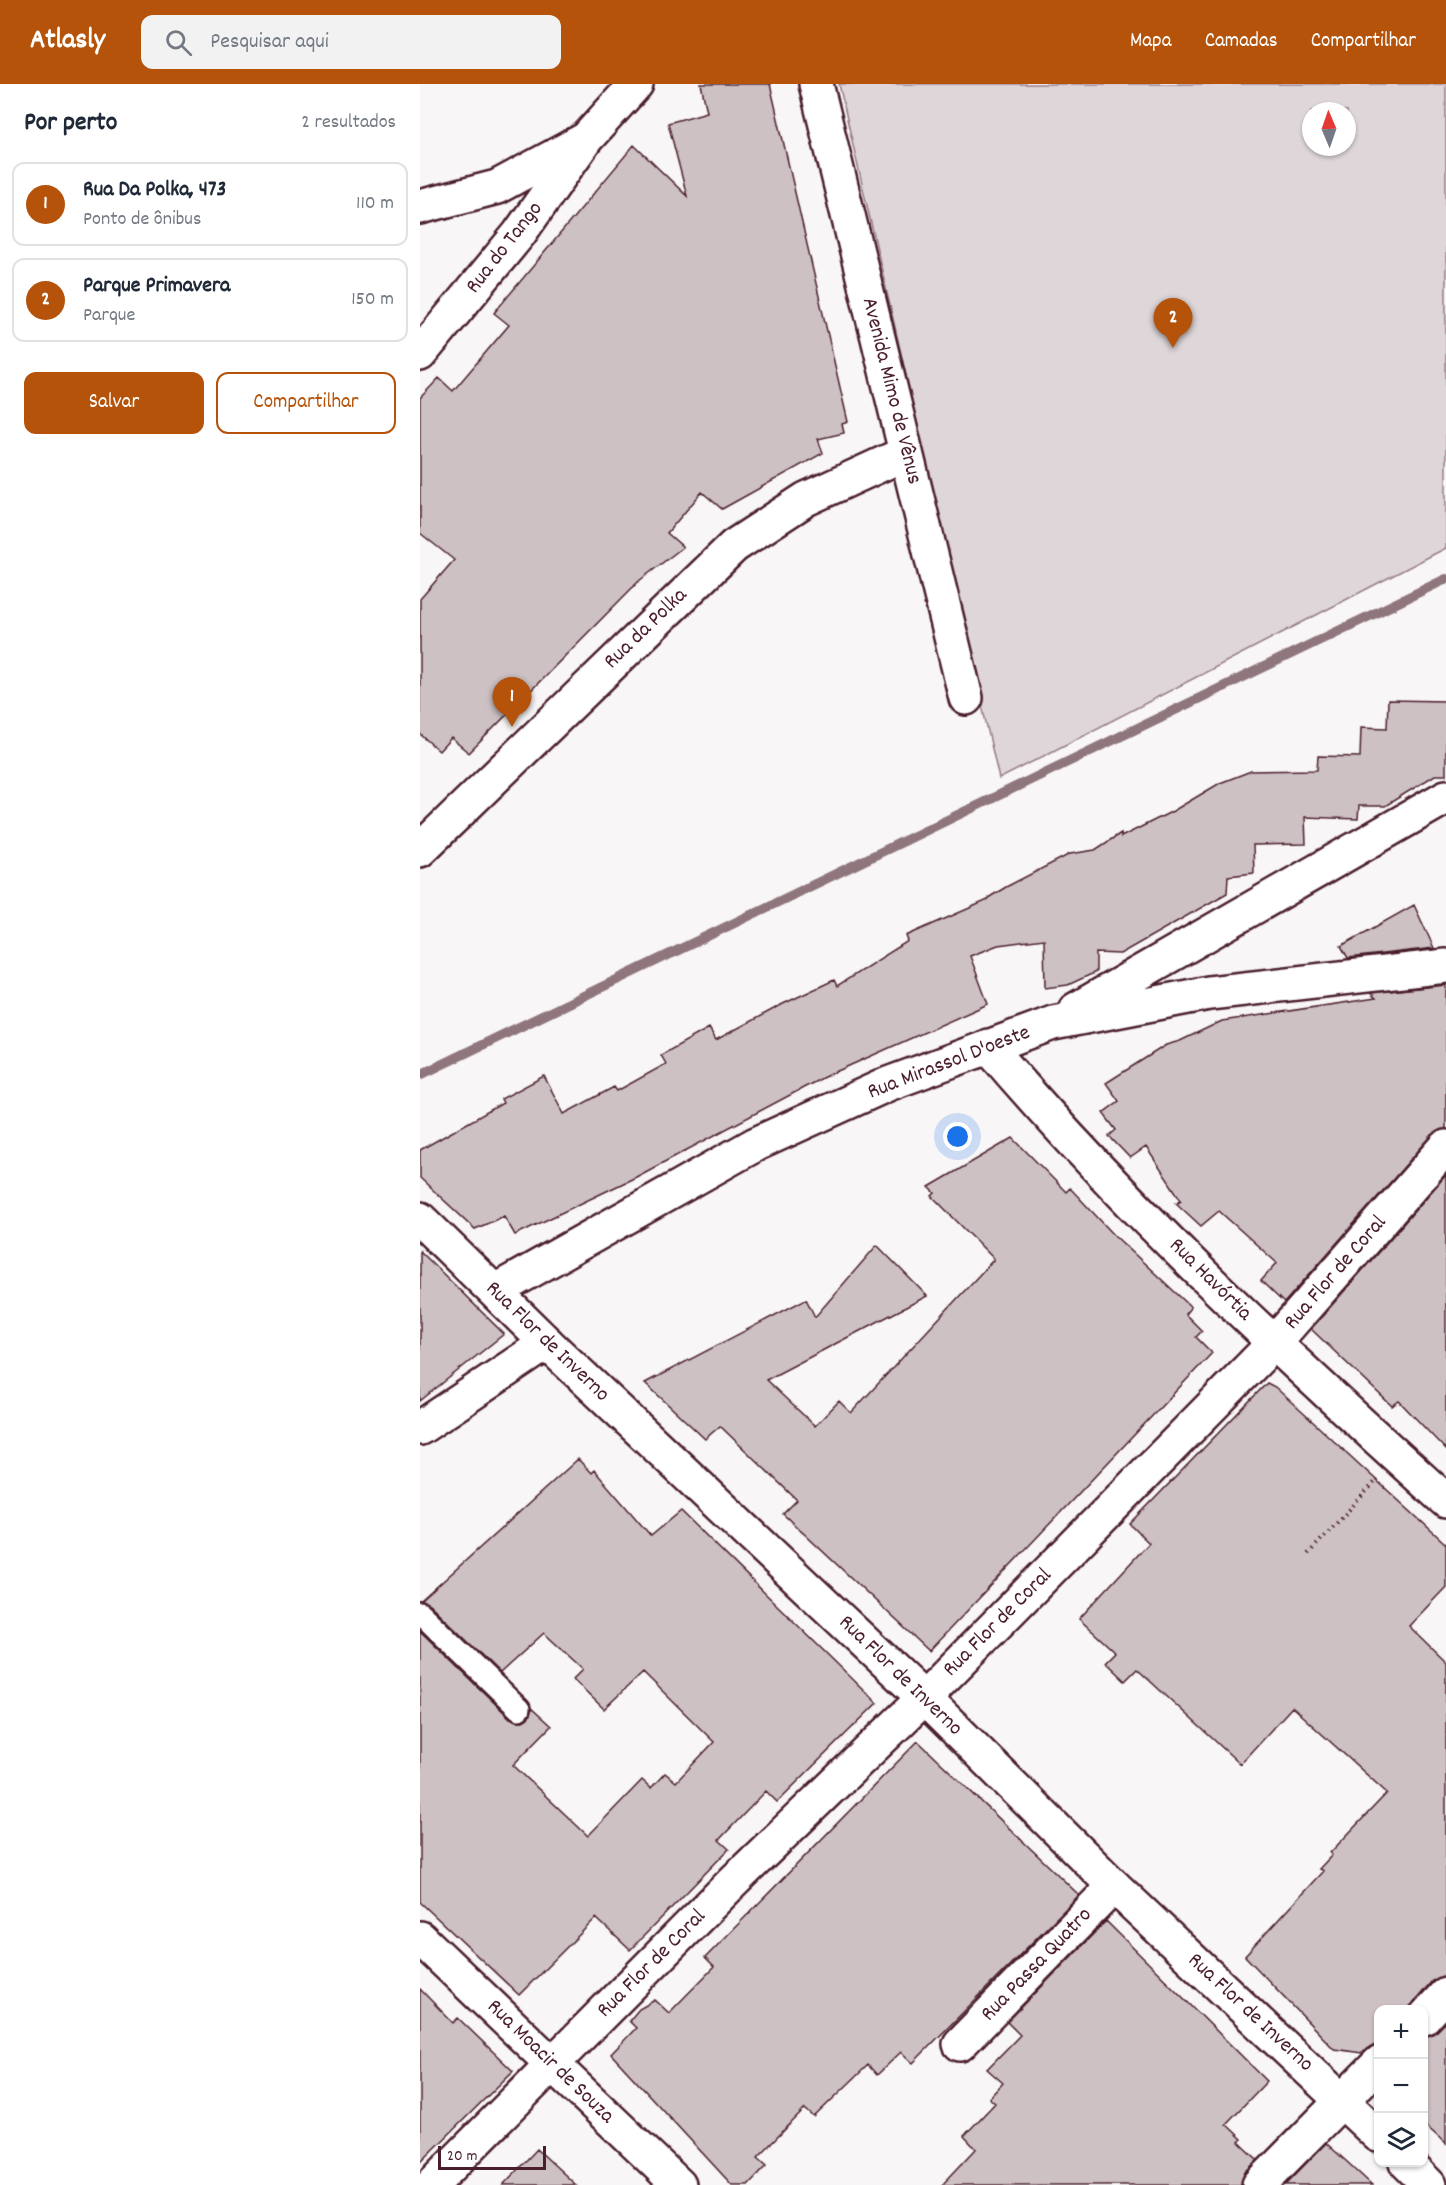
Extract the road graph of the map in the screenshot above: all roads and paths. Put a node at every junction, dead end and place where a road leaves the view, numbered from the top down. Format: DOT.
graph roads {
  1 [pos="636,84"];
  2 [pos="816,84"];
  3 [pos="586,139"];
  4 [pos="420,207"];
  5 [pos="420,354"];
  6 [pos="906,453"];
  7 [pos="966,698"];
  8 [pos="1446,797"];
  9 [pos="423,845"];
  10 [pos="1446,966"];
  11 [pos="1053,1023"];
  12 [pos="988,1046"];
  13 [pos="1446,1147"];
  14 [pos="420,1219"];
  15 [pos="495,1291"];
  16 [pos="548,1343"];
  17 [pos="1274,1344"];
  18 [pos="420,1428"];
  19 [pos="1398,1457"];
  20 [pos="1446,1501"];
  21 [pos="1308,1554"];
  22 [pos="420,1613"];
  23 [pos="924,1698"];
  24 [pos="519,1709"];
  25 [pos="1114,1886"];
  26 [pos="420,1938"];
  27 [pos="1446,1994"];
  28 [pos="1428,2014"];
  29 [pos="960,2044"];
  30 [pos="553,2064"];
  31 [pos="1374,2068"];
  32 [pos="1344,2100"];
  33 [pos="1374,2131"];
  34 [pos="1410,2167"];
  35 [pos="432,2185"];
  36 [pos="679,2185"];
  37 [pos="1259,2185"];
  38 [pos="1429,2185"];
  1 -- 3 [label="street"];
  2 -- 6 [label="street, Avenida Mimo de Vênus"];
  3 -- 4 [label="street"];
  3 -- 5 [label="street, Rua do Tango"];
  6 -- 7 [label="street, Avenida Mimo de Vênus"];
  6 -- 9 [label="street, Rua da Polka"];
  8 -- 11 [label="street"];
  10 -- 11 [label="street, Rua Mirassol D'oeste"];
  11 -- 12 [label="street, Rua Mirassol D'oeste"];
  12 -- 15 [label="street, Rua Mirassol D'oeste"];
  12 -- 17 [label="street, Rua Havórtia"];
  13 -- 17 [label="street, Rua Flor de Coral"];
  14 -- 15 [label="street, Rua Flor de Inverno"];
  15 -- 16 [label="street, Rua Flor de Inverno"];
  16 -- 18 [label="street"];
  16 -- 23 [label="street, Rua Flor de Inverno"];
  17 -- 19 [label="street, Rua Havórtia"];
  17 -- 23 [label="street, Rua Flor de Coral"];
  19 -- 20 [label="street, Rua Havórtia"];
  19 -- 21 [label="path"];
  22 -- 24 [label="lane"];
  23 -- 25 [label="street, Rua Flor de Inverno"];
  23 -- 30 [label="street, Rua Flor de Coral"];
  25 -- 29 [label="street, Rua Passa Quatro"];
  25 -- 32 [label="street, Rua Flor de Inverno"];
  26 -- 30 [label="street, Rua Moacir de Souza"];
  27 -- 28 [label="street"];
  30 -- 35 [label="street, Rua Flor de Coral"];
  30 -- 36 [label="street, Rua Moacir de Souza"];
  31 -- 32 [label="street"];
  32 -- 33 [label="street, Rua Flor de Inverno"];
  32 -- 37 [label="street"];
  34 -- 38 [label="street"];
}
